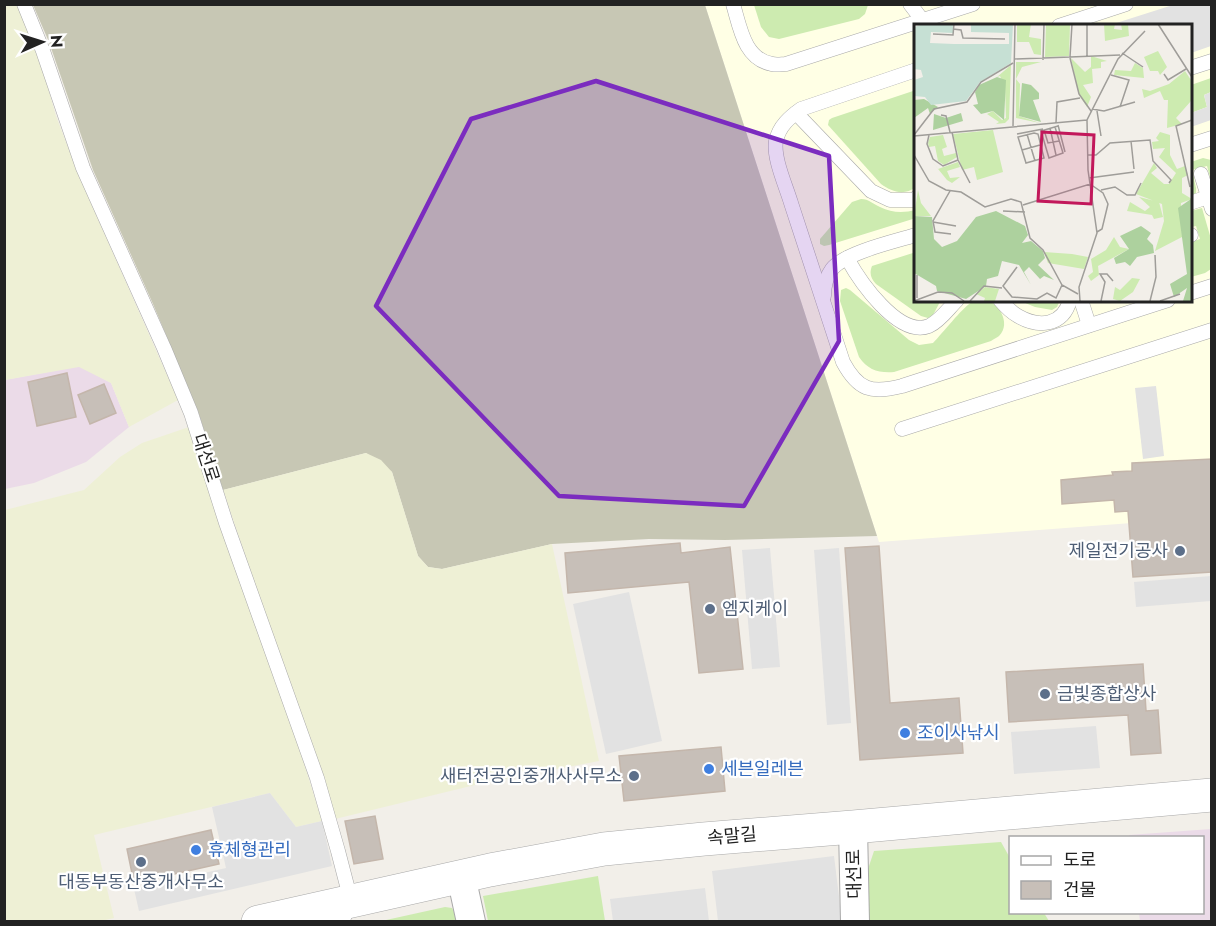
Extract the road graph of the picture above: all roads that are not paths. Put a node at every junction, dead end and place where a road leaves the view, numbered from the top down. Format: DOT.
graph roads {
  1 [pos="24,4"];
  2 [pos="733,4"];
  3 [pos="910,4"];
  4 [pos="973,4"];
  5 [pos="1126,4"];
  6 [pos="923,21"];
  7 [pos="1065,24"];
  8 [pos="1212,61"];
  9 [pos="1192,68"];
  10 [pos="914,70"];
  11 [pos="796,113"];
  12 [pos="1212,138"];
  13 [pos="1192,145"];
  14 [pos="1201,174"];
  15 [pos="914,199"];
  16 [pos="1192,203"];
  17 [pos="1210,203"];
  18 [pos="914,236"];
  19 [pos="847,258"];
  20 [pos="1212,286"];
  21 [pos="1192,293"];
  22 [pos="823,302"];
  23 [pos="955,302"];
  24 [pos="1002,302"];
  25 [pos="1069,302"];
  26 [pos="1082,302"];
  27 [pos="1158,302"];
  28 [pos="1089,325"];
  29 [pos="1212,330"];
  30 [pos="902,429"];
  31 [pos="1212,795"];
  32 [pos="853,827"];
  33 [pos="461,876"];
  34 [pos="346,911"];
  35 [pos="258,921"];
  36 [pos="471,921"];
  37 [pos="855,921"];
  1 -- 34 [label="lane, 대선로"];
  2 -- 6 [label="lane"];
  3 -- 6 [label="lane"];
  4 -- 6 [label="lane"];
  5 -- 7 [label="lane"];
  8 -- 9 [label="lane"];
  10 -- 11 [label="lane"];
  11 -- 15 [label="lane"];
  11 -- 22 [label="lane"];
  12 -- 13 [label="lane"];
  14 -- 17 [label="lane"];
  16 -- 17 [label="lane"];
  18 -- 19 [label="lane"];
  19 -- 22 [label="lane"];
  19 -- 23 [label="lane"];
  20 -- 21 [label="lane"];
  22 -- 28 [label="lane"];
  24 -- 25 [label="lane"];
  26 -- 28 [label="lane"];
  27 -- 28 [label="lane"];
  29 -- 30 [label="lane"];
  31 -- 32 [label="street, 속말길"];
  32 -- 33 [label="street, 속말길"];
  32 -- 37 [label="street, 대선로"];
  33 -- 34 [label="street, 속말길"];
  33 -- 36 [label="street"];
  34 -- 35 [label="street, 속말길"];
}
